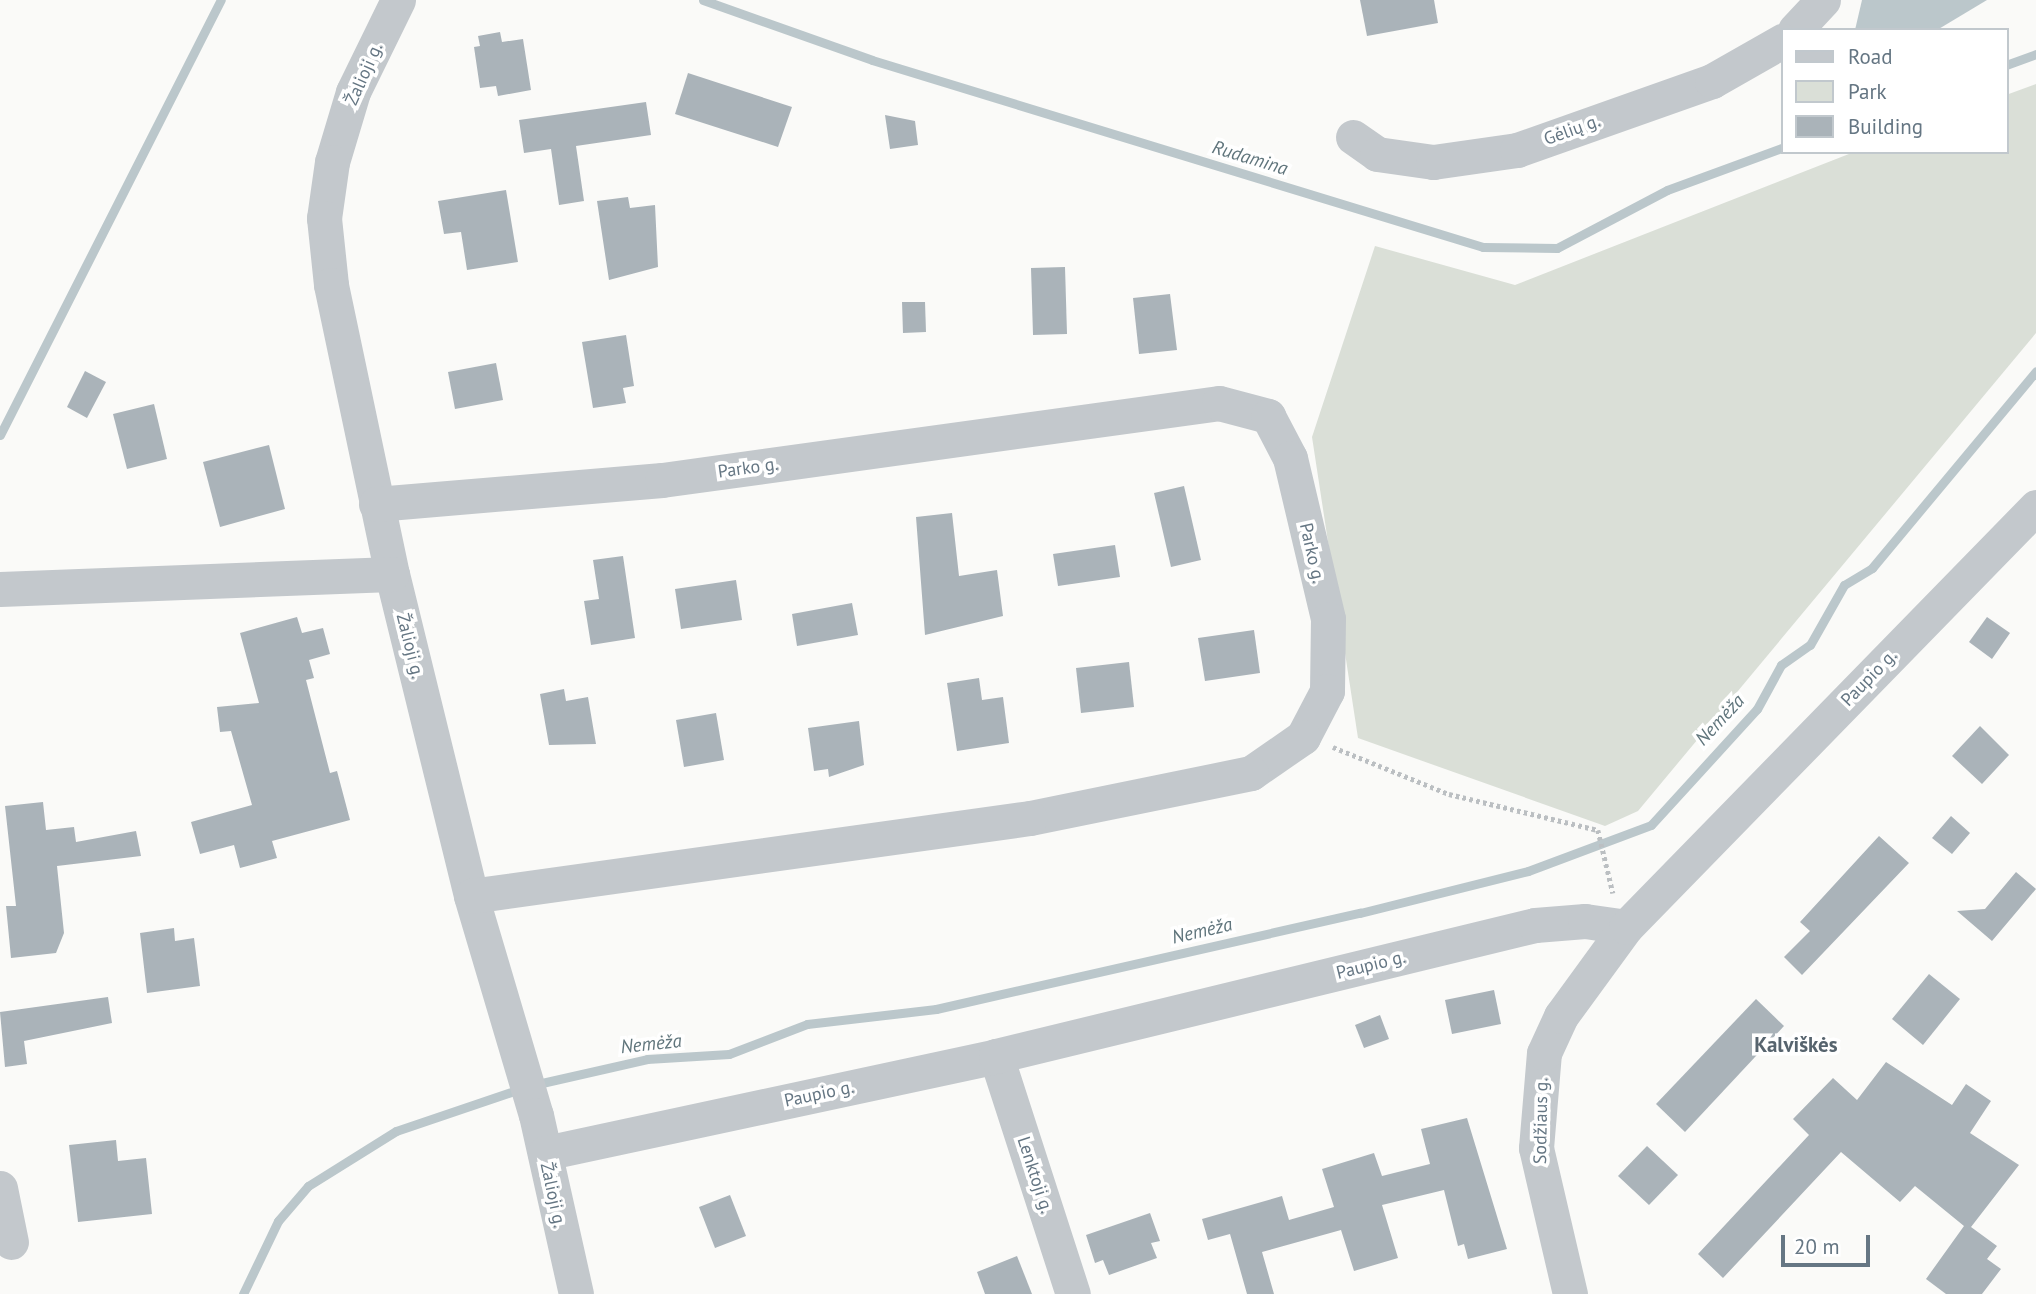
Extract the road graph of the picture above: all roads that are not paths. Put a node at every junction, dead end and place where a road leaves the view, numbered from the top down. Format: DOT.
graph roads {
  1 [pos="398,0"];
  2 [pos="1823,0"];
  3 [pos="1797,28"];
  4 [pos="1780,42"];
  5 [pos="1353,137"];
  6 [pos="376,504"];
  7 [pos="2036,507"];
  8 [pos="392,574"];
  9 [pos="0,589"];
  10 [pos="471,897"];
  11 [pos="1626,927"];
  12 [pos="996,1056"];
  13 [pos="545,1153"];
  14 [pos="0,1188"];
  15 [pos="10,1242"];
  16 [pos="576,1294"];
  17 [pos="1073,1294"];
  18 [pos="1570,1294"];
  1 -- 6 [label="street, Žalioji g."];
  2 -- 3 [label="street"];
  4 -- 5 [label="street, Gėlių g."];
  6 -- 8 [label="street, Žalioji g."];
  6 -- 10 [label="street, Parko g."];
  7 -- 11 [label="street, Paupio g."];
  8 -- 9 [label="street"];
  8 -- 10 [label="street, Žalioji g."];
  10 -- 13 [label="street, Žalioji g."];
  11 -- 12 [label="street, Paupio g."];
  11 -- 18 [label="street, Sodžiaus g."];
  12 -- 13 [label="street, Paupio g."];
  12 -- 17 [label="street, Lenktoji g."];
  13 -- 16 [label="street, Žalioji g."];
  14 -- 15 [label="street"];
}
